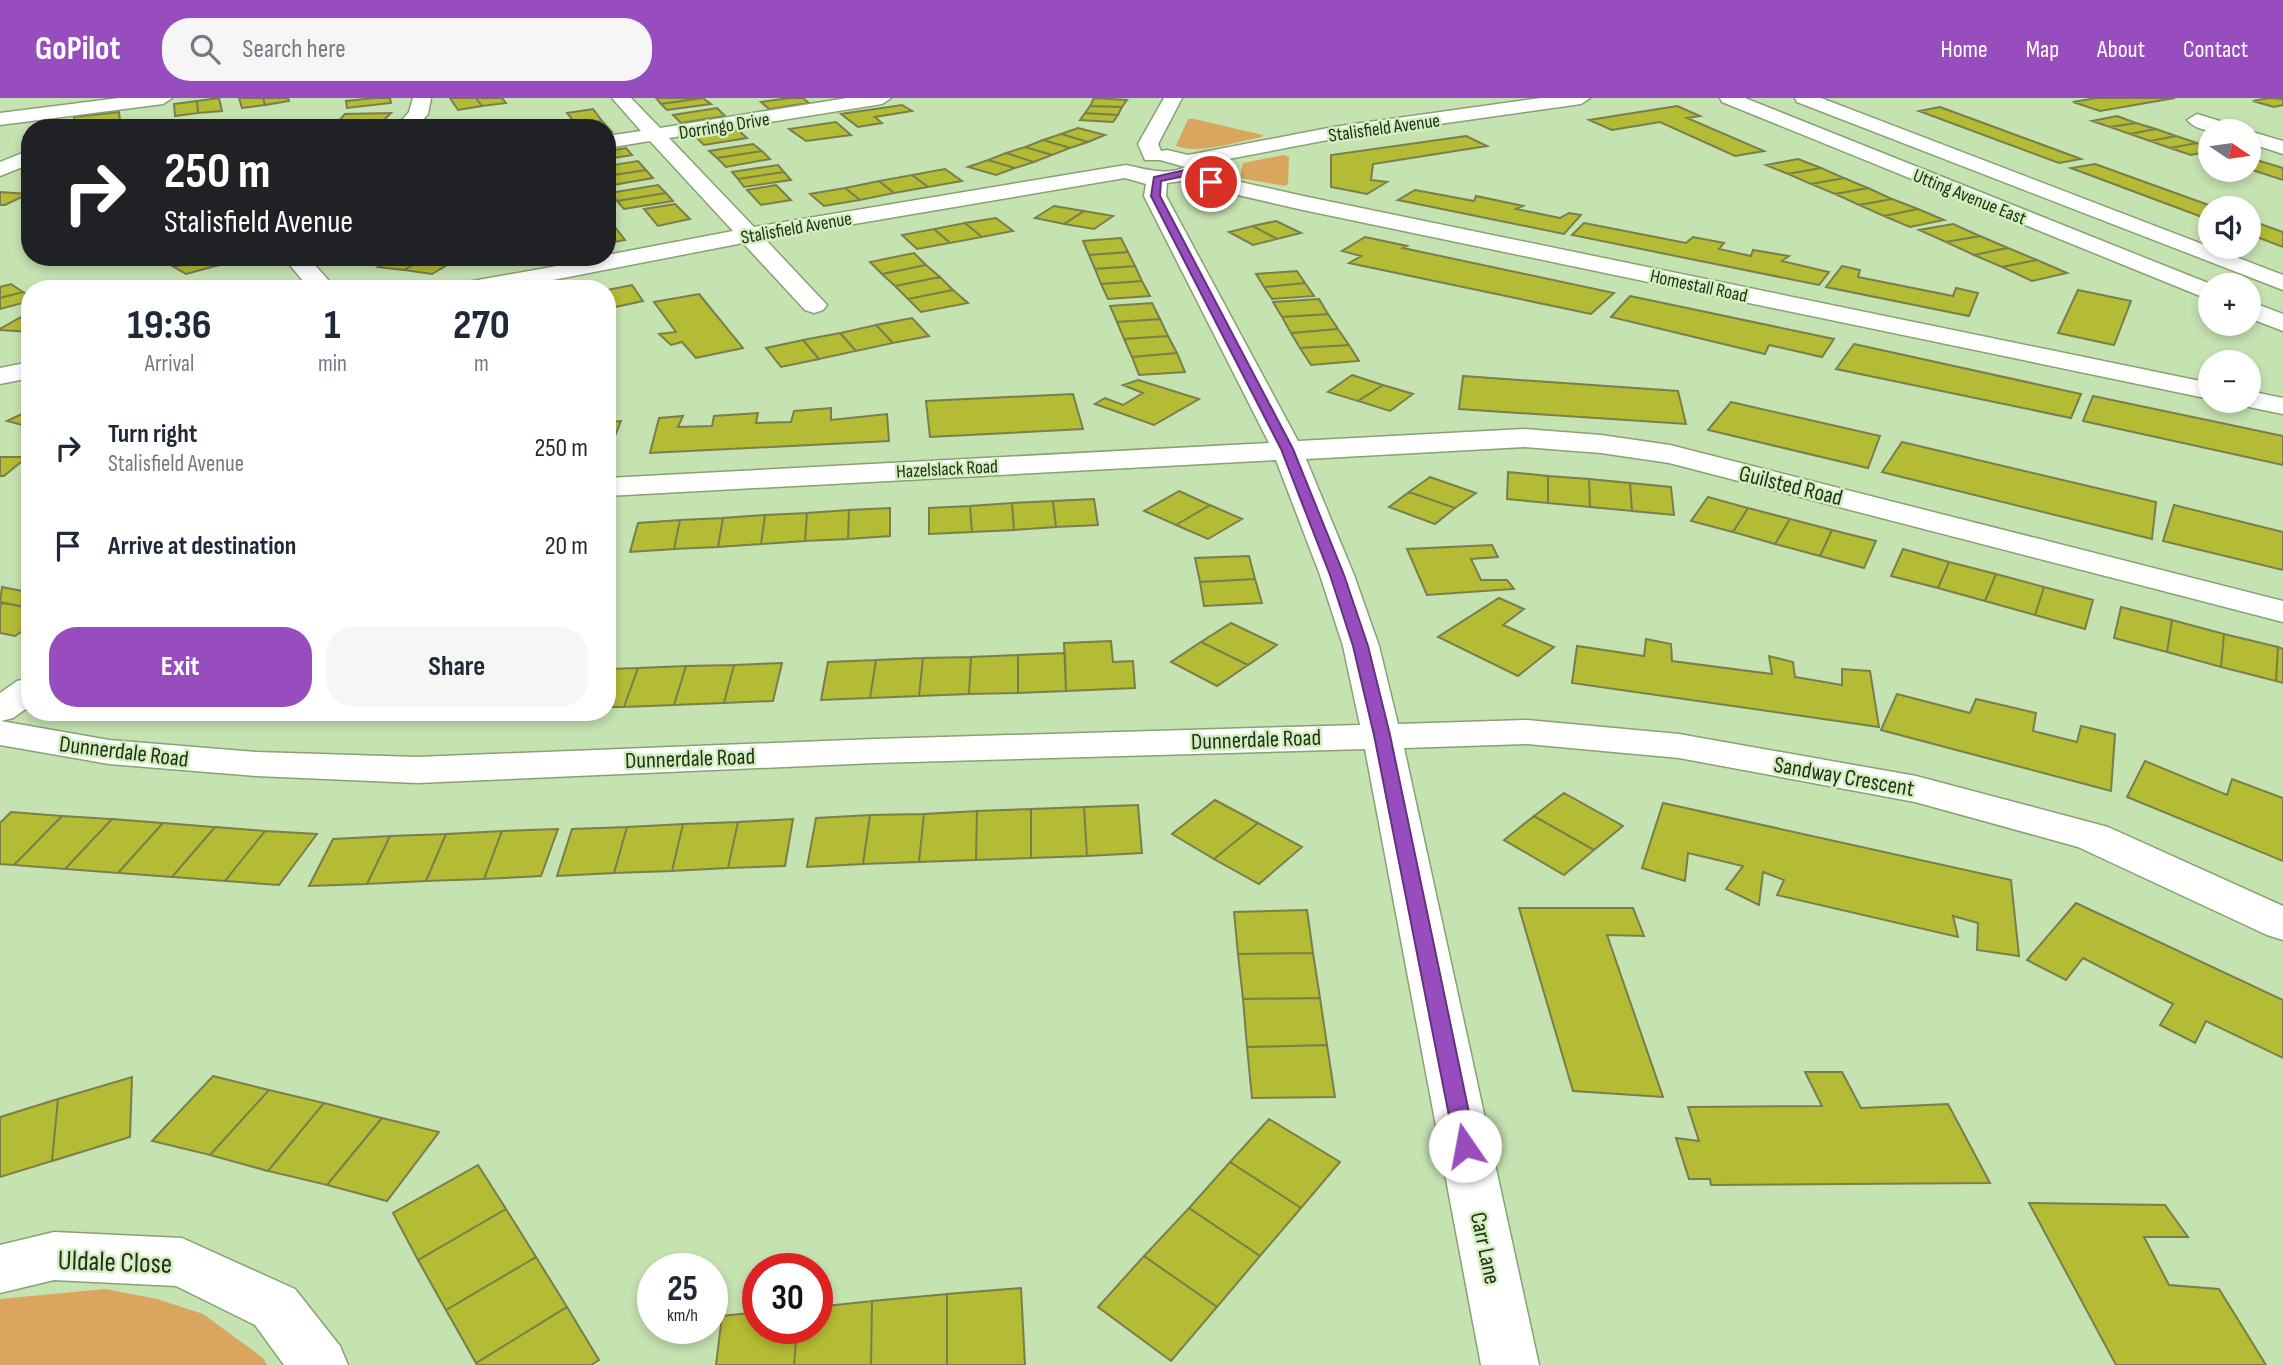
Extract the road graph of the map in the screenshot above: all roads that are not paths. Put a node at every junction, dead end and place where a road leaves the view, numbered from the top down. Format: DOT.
graph roads {
  1 [pos="163,98"];
  2 [pos="422,98"];
  3 [pos="621,98"];
  4 [pos="882,98"];
  5 [pos="1173,98"];
  6 [pos="1581,98"];
  7 [pos="1729,98"];
  8 [pos="1804,98"];
  9 [pos="39,113"];
  10 [pos="0,119"];
  11 [pos="413,119"];
  12 [pos="655,135"];
  13 [pos="616,141"];
  14 [pos="2261,141"];
  15 [pos="2283,148"];
  16 [pos="21,160"];
  17 [pos="1162,168"];
  18 [pos="0,170"];
  19 [pos="0,178"];
  20 [pos="21,179"];
  21 [pos="749,235"];
  22 [pos="616,260"];
  23 [pos="303,266"];
  24 [pos="587,266"];
  25 [pos="316,280"];
  26 [pos="514,280"];
  27 [pos="2283,284"];
  28 [pos="2198,288"];
  29 [pos="814,306"];
  30 [pos="2261,314"];
  31 [pos="2283,323"];
  32 [pos="21,372"];
  33 [pos="0,376"];
  34 [pos="2198,389"];
  35 [pos="2261,401"];
  36 [pos="2283,406"];
  37 [pos="1287,449"];
  38 [pos="616,486"];
  39 [pos="2283,612"];
  40 [pos="21,695"];
  41 [pos="0,710"];
  42 [pos="0,733"];
  43 [pos="1382,735"];
  44 [pos="2283,924"];
  45 [pos="0,1269"];
  46 [pos="319,1365"];
  47 [pos="1510,1365"];
  1 -- 9 [label="street"];
  2 -- 11 [label="street"];
  3 -- 12 [label="street"];
  4 -- 12 [label="street, Dorringo Drive"];
  5 -- 17 [label="street, Carr Lane"];
  6 -- 17 [label="street, Stalisfield Avenue"];
  7 -- 28 [label="street, Utting Avenue East"];
  8 -- 27 [label="street, Utting Avenue East"];
  9 -- 10 [label="street"];
  12 -- 13 [label="street, Dorringo Drive"];
  12 -- 21 [label="street"];
  14 -- 15 [label="street"];
  16 -- 18 [label="street"];
  17 -- 21 [label="street, Stalisfield Avenue"];
  17 -- 34 [label="street, Homestall Road"];
  17 -- 37 [label="street, Carr Lane"];
  19 -- 20 [label="street"];
  21 -- 22 [label="street, Stalisfield Avenue"];
  21 -- 29 [label="street"];
  23 -- 25 [label="street"];
  24 -- 26 [label="street, Stalisfield Avenue"];
  30 -- 31 [label="street"];
  32 -- 33 [label="street"];
  35 -- 36 [label="street"];
  37 -- 38 [label="street, Hazelslack Road"];
  37 -- 39 [label="street, Guilsted Road"];
  37 -- 43 [label="street, Carr Lane"];
  40 -- 41 [label="street"];
  42 -- 43 [label="street, Dunnerdale Road"];
  43 -- 44 [label="street, Sandway Crescent"];
  43 -- 47 [label="street, Carr Lane"];
  45 -- 46 [label="street, Uldale Close"];
}
